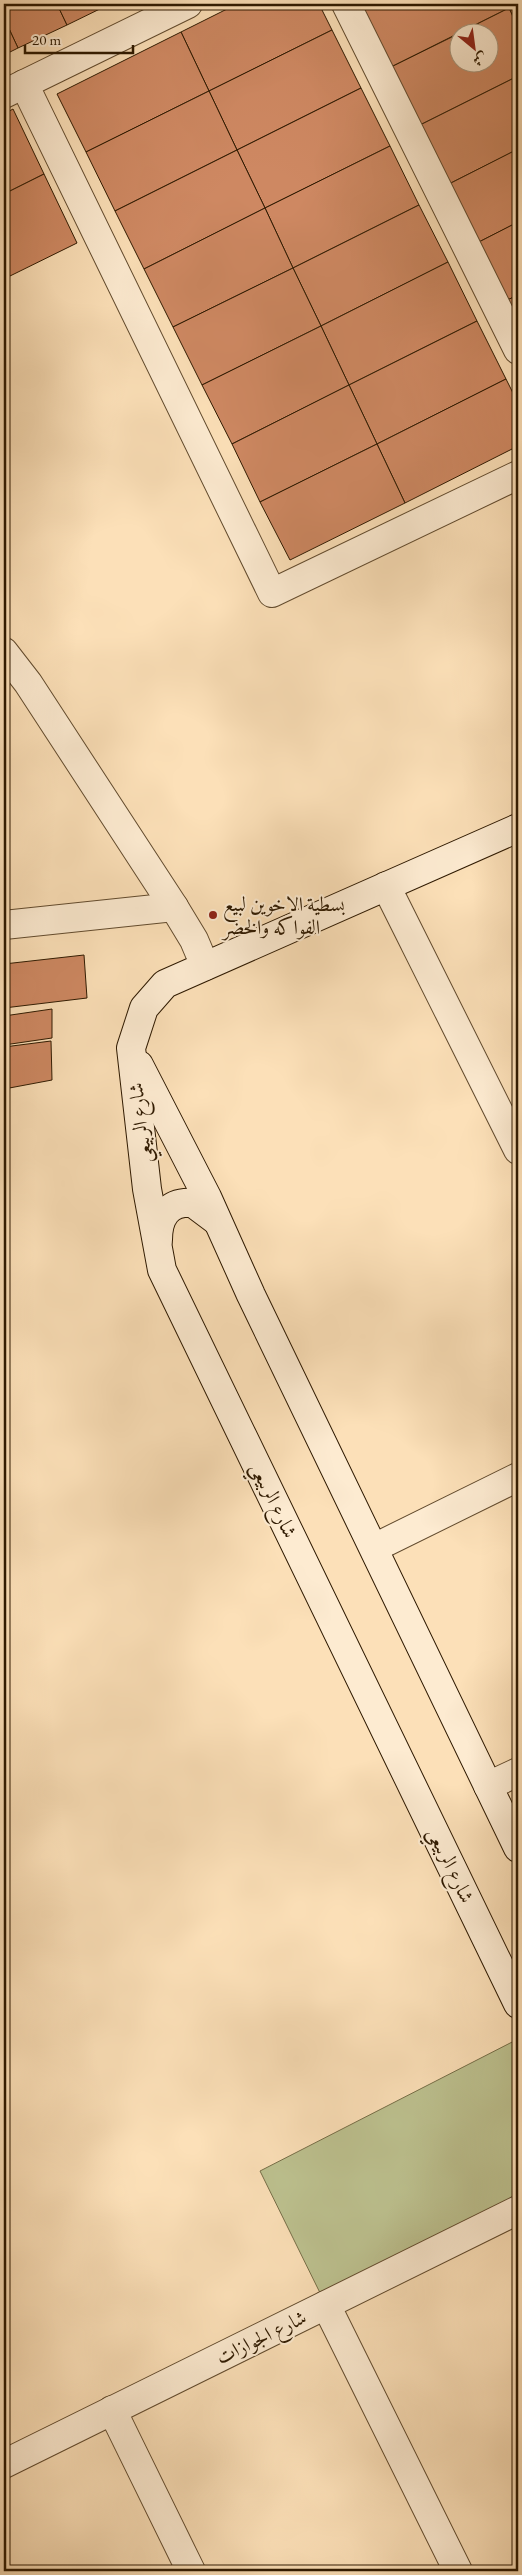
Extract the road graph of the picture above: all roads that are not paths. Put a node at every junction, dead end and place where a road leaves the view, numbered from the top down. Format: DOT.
graph roads {
  1 [pos="188,4"];
  2 [pos="346,4"];
  3 [pos="14,89"];
  4 [pos="518,350"];
  5 [pos="518,475"];
  6 [pos="4,652"];
  7 [pos="518,828"];
  8 [pos="386,886"];
  9 [pos="174,907"];
  10 [pos="4,925"];
  11 [pos="205,966"];
  12 [pos="131,1048"];
  13 [pos="518,1150"];
  14 [pos="217,1221"];
  15 [pos="158,1246"];
  16 [pos="518,1477"];
  17 [pos="374,1548"];
  18 [pos="518,1772"];
  19 [pos="488,1786"];
  20 [pos="518,1848"];
  21 [pos="518,2004"];
  22 [pos="518,2210"];
  23 [pos="326,2305"];
  24 [pos="112,2410"];
  25 [pos="4,2464"];
  26 [pos="191,2571"];
  27 [pos="458,2571"];
  1 -- 3 [label="street"];
  2 -- 4 [label="street"];
  3 -- 5 [label="street"];
  6 -- 9 [label="street"];
  7 -- 8 [label="street"];
  8 -- 11 [label="street"];
  8 -- 13 [label="street"];
  9 -- 10 [label="street"];
  9 -- 11 [label="street"];
  11 -- 12 [label="street"];
  12 -- 14 [label="street, شارع الربيعي"];
  12 -- 15 [label="street, شارع الربيعي"];
  14 -- 15 [label="street"];
  14 -- 17 [label="street, شارع الربيعي"];
  15 -- 21 [label="street, شارع الربيعي"];
  16 -- 17 [label="street"];
  17 -- 19 [label="street, شارع الربيعي"];
  18 -- 19 [label="street"];
  19 -- 20 [label="street, شارع الربيعي"];
  22 -- 23 [label="street, شارع الجوازات"];
  23 -- 24 [label="street, شارع الجوازات"];
  23 -- 27 [label="street"];
  24 -- 25 [label="street, شارع الجوازات"];
  24 -- 26 [label="street"];
}
